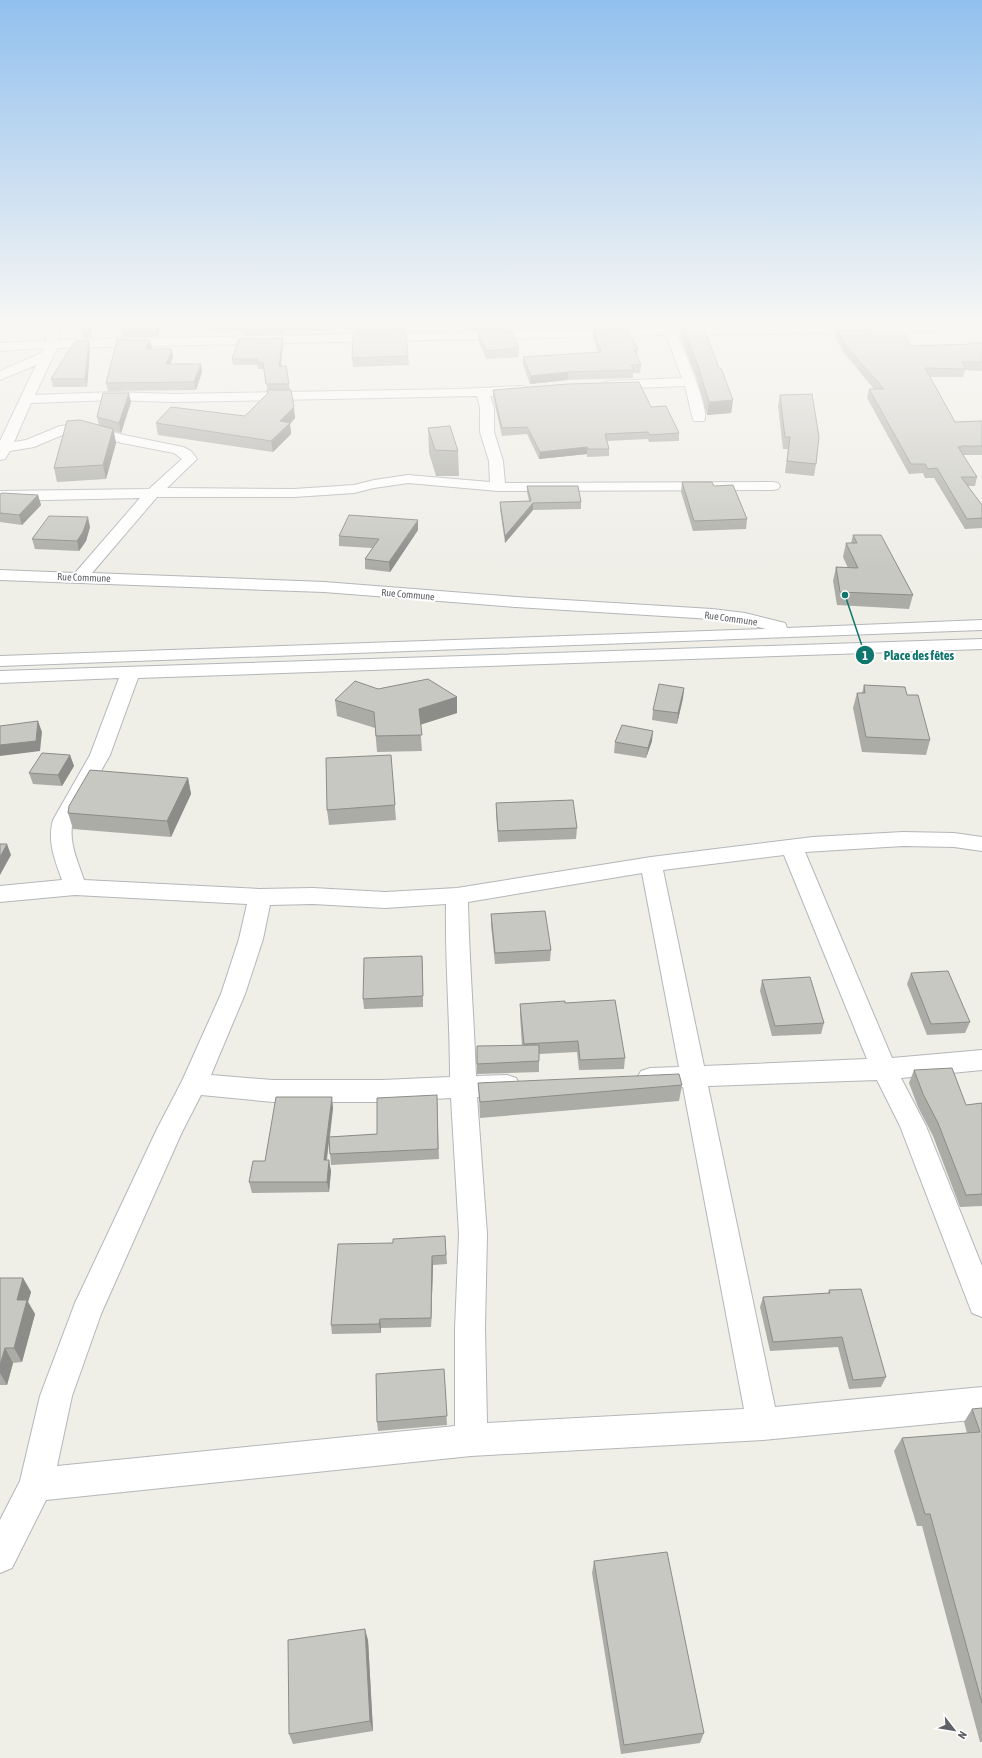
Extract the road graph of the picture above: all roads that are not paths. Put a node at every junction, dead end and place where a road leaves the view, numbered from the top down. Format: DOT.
graph roads {
  1 [pos="26,404"];
  2 [pos="486,404"];
  3 [pos="697,404"];
  4 [pos="700,418"];
  5 [pos="2,452"];
  6 [pos="773,486"];
  7 [pos="498,487"];
  8 [pos="152,494"];
  9 [pos="0,496"];
  10 [pos="0,575"];
  11 [pos="80,577"];
  12 [pos="982,625"];
  13 [pos="799,641"];
  14 [pos="982,644"];
  15 [pos="381,656"];
  16 [pos="0,661"];
  17 [pos="131,672"];
  18 [pos="0,677"];
  19 [pos="982,844"];
  20 [pos="792,847"];
  21 [pos="651,864"];
  22 [pos="75,887"];
  23 [pos="0,894"];
  24 [pos="458,896"];
  25 [pos="260,897"];
  26 [pos="982,1060"];
  27 [pos="884,1069"];
  28 [pos="695,1076"];
  29 [pos="631,1079"];
  30 [pos="194,1084"];
  31 [pos="527,1084"];
  32 [pos="463,1086"];
  33 [pos="982,1303"];
  34 [pos="982,1403"];
  35 [pos="763,1424"];
  36 [pos="471,1440"];
  37 [pos="36,1485"];
  38 [pos="0,1556"];
  1 -- 5 [label="street"];
  2 -- 7 [label="street"];
  3 -- 4 [label="street"];
  5 -- 8 [label="street"];
  6 -- 7 [label="street"];
  7 -- 8 [label="street"];
  8 -- 9 [label="street"];
  8 -- 11 [label="street"];
  10 -- 11 [label="street, Rue Commune"];
  11 -- 13 [label="street, Rue Commune"];
  12 -- 13 [label="street"];
  13 -- 14 [label="street"];
  13 -- 15 [label="street"];
  15 -- 16 [label="street"];
  15 -- 17 [label="street"];
  17 -- 18 [label="street"];
  17 -- 22 [label="street"];
  19 -- 20 [label="street"];
  20 -- 21 [label="street"];
  20 -- 27 [label="street"];
  21 -- 24 [label="street"];
  21 -- 28 [label="street"];
  22 -- 23 [label="street"];
  22 -- 25 [label="street"];
  24 -- 25 [label="street"];
  24 -- 32 [label="street"];
  25 -- 30 [label="street"];
  26 -- 27 [label="street"];
  27 -- 28 [label="street"];
  27 -- 33 [label="street"];
  28 -- 29 [label="street"];
  28 -- 35 [label="street"];
  30 -- 32 [label="street"];
  30 -- 37 [label="street"];
  31 -- 32 [label="street"];
  32 -- 36 [label="street"];
  34 -- 35 [label="street"];
  35 -- 36 [label="street"];
  36 -- 37 [label="street"];
  37 -- 38 [label="street"];
}
